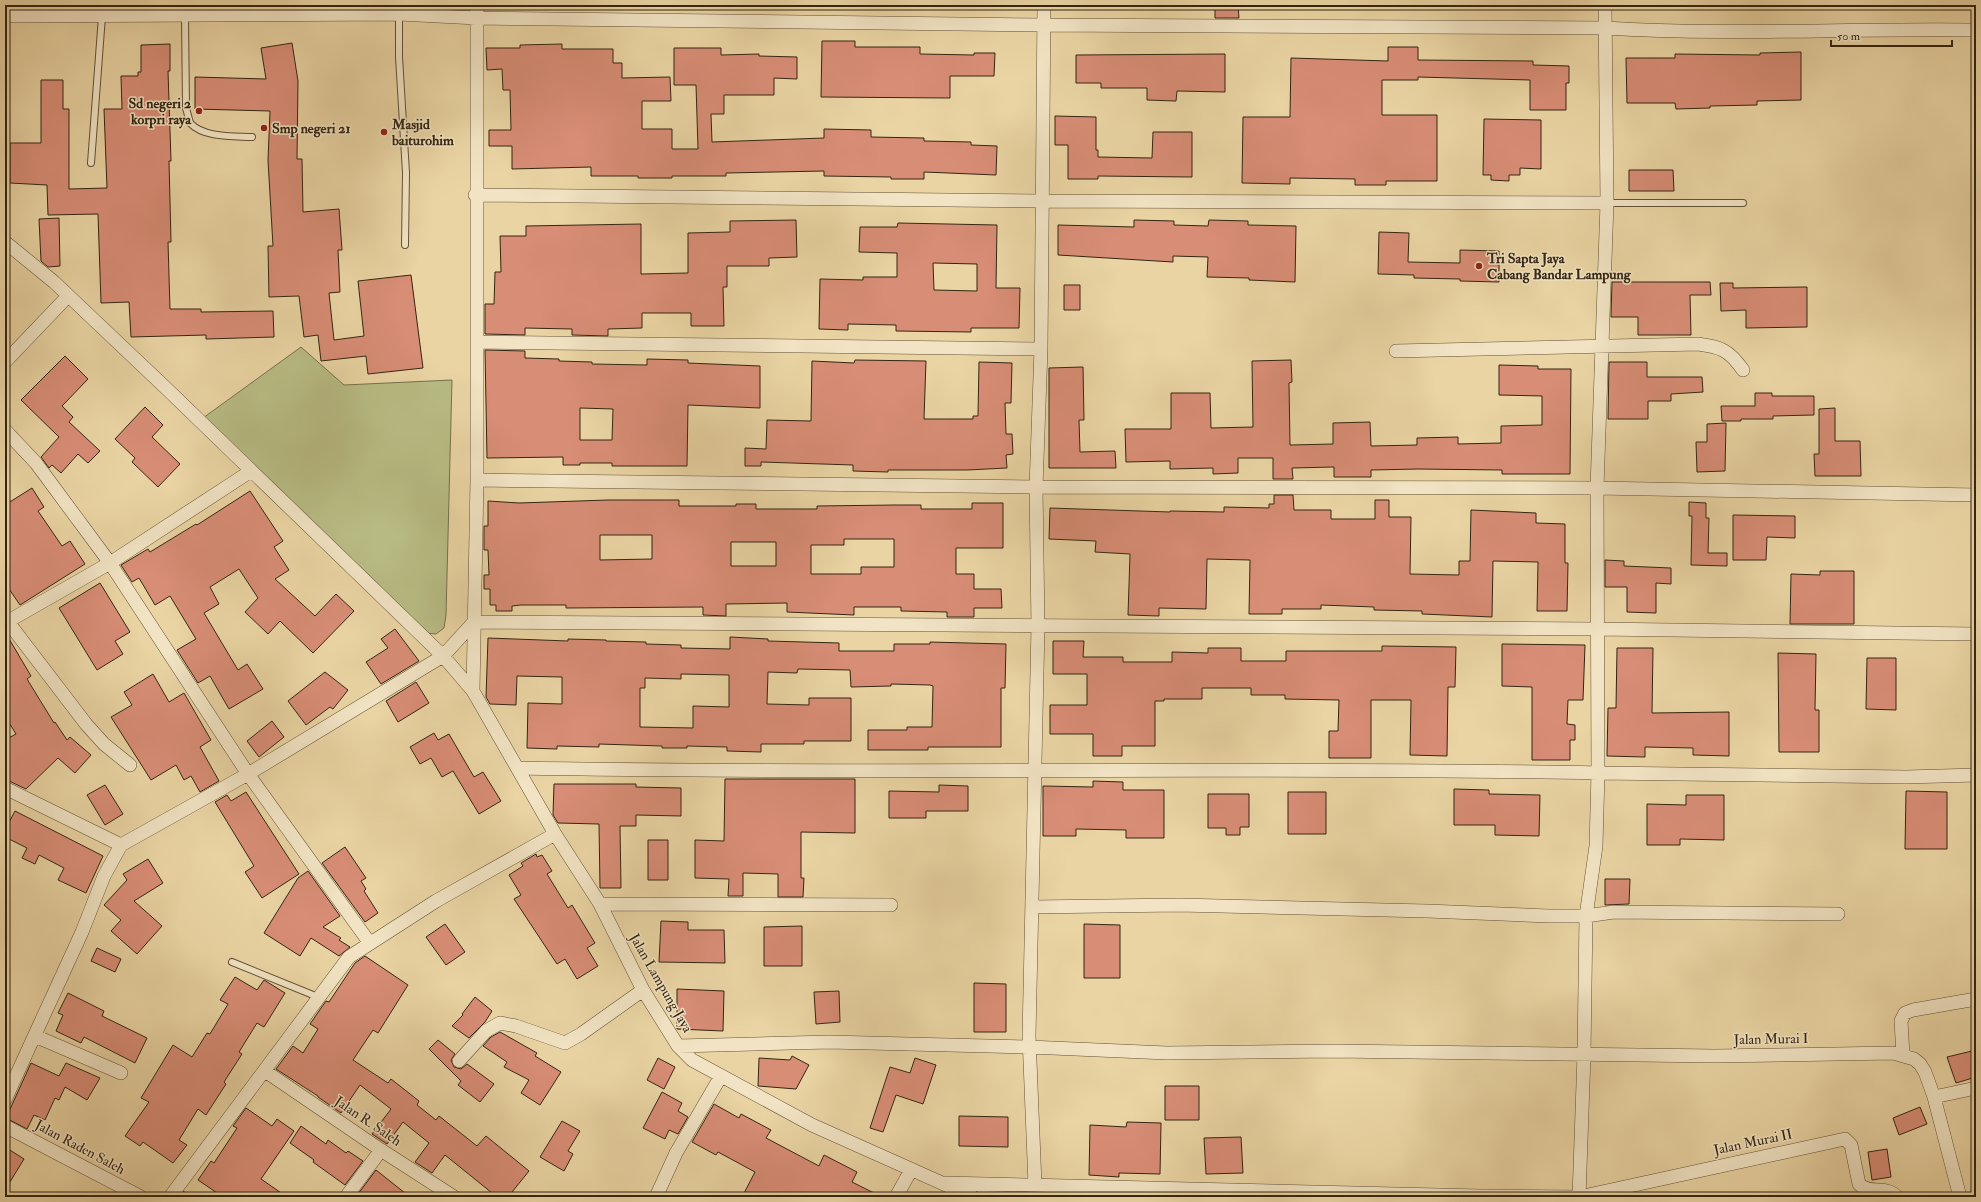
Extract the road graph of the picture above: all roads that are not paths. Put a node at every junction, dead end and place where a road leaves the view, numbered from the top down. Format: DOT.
graph roads {
  1 [pos="1044,5"];
  2 [pos="1605,5"];
  3 [pos="477,11"];
  4 [pos="399,14"];
  5 [pos="5,16"];
  6 [pos="102,16"];
  7 [pos="185,16"];
  8 [pos="1044,25"];
  9 [pos="1606,28"];
  10 [pos="1976,30"];
  11 [pos="252,137"];
  12 [pos="91,163"];
  13 [pos="475,195"];
  14 [pos="1042,201"];
  15 [pos="1743,202"];
  16 [pos="1607,203"];
  17 [pos="5,242"];
  18 [pos="405,245"];
  19 [pos="68,296"];
  20 [pos="477,342"];
  21 [pos="1602,346"];
  22 [pos="1041,349"];
  23 [pos="1396,351"];
  24 [pos="5,362"];
  25 [pos="1743,370"];
  26 [pos="5,430"];
  27 [pos="251,471"];
  28 [pos="477,480"];
  29 [pos="1036,487"];
  30 [pos="1597,488"];
  31 [pos="1976,495"];
  32 [pos="110,563"];
  33 [pos="474,622"];
  34 [pos="6,623"];
  35 [pos="1038,626"];
  36 [pos="1598,629"];
  37 [pos="1976,634"];
  38 [pos="443,656"];
  39 [pos="473,691"];
  40 [pos="130,765"];
  41 [pos="517,768"];
  42 [pos="1033,772"];
  43 [pos="1598,773"];
  44 [pos="248,774"];
  45 [pos="1976,775"];
  46 [pos="5,788"];
  47 [pos="555,834"];
  48 [pos="121,845"];
  49 [pos="600,904"];
  50 [pos="891,905"];
  51 [pos="1032,907"];
  52 [pos="1838,914"];
  53 [pos="1586,916"];
  54 [pos="369,942"];
  55 [pos="232,962"];
  56 [pos="643,990"];
  57 [pos="318,997"];
  58 [pos="1976,999"];
  59 [pos="34,1036"];
  60 [pos="678,1046"];
  61 [pos="1029,1047"];
  62 [pos="1584,1055"];
  63 [pos="1903,1055"];
  64 [pos="459,1061"];
  65 [pos="265,1071"];
  66 [pos="122,1073"];
  67 [pos="721,1076"];
  68 [pos="1976,1088"];
  69 [pos="1934,1097"];
  70 [pos="5,1100"];
  71 [pos="5,1126"];
  72 [pos="381,1150"];
  73 [pos="910,1170"];
  74 [pos="937,1182"];
  75 [pos="1034,1185"];
  76 [pos="172,1194"];
  77 [pos="140,1197"];
  78 [pos="186,1197"];
  79 [pos="346,1197"];
  80 [pos="454,1197"];
  81 [pos="656,1197"];
  82 [pos="896,1197"];
  83 [pos="973,1197"];
  84 [pos="1579,1197"];
  85 [pos="1898,1197"];
  86 [pos="1960,1197"];
  1 -- 8 [label="street"];
  2 -- 9 [label="street"];
  3 -- 4 [label="street"];
  3 -- 8 [label="street"];
  3 -- 13 [label="street"];
  4 -- 7 [label="street"];
  4 -- 18 [label="lane"];
  5 -- 6 [label="street"];
  6 -- 7 [label="street"];
  6 -- 12 [label="lane"];
  7 -- 11 [label="lane"];
  8 -- 9 [label="street"];
  8 -- 14 [label="street"];
  9 -- 10 [label="street"];
  9 -- 16 [label="street"];
  13 -- 14 [label="street"];
  13 -- 20 [label="street"];
  14 -- 16 [label="street"];
  14 -- 22 [label="street"];
  15 -- 16 [label="lane"];
  16 -- 21 [label="street"];
  17 -- 19 [label="street, Jalan Lampung Jaya"];
  19 -- 24 [label="street"];
  19 -- 27 [label="street, Jalan Lampung Jaya"];
  20 -- 22 [label="street"];
  20 -- 28 [label="street"];
  21 -- 23 [label="street"];
  21 -- 25 [label="street"];
  21 -- 30 [label="street"];
  22 -- 29 [label="street"];
  26 -- 32 [label="street"];
  27 -- 32 [label="street"];
  27 -- 38 [label="street, Jalan Lampung Jaya"];
  28 -- 29 [label="street"];
  28 -- 33 [label="street"];
  29 -- 30 [label="street"];
  29 -- 35 [label="street"];
  30 -- 31 [label="street"];
  30 -- 36 [label="street"];
  32 -- 34 [label="street"];
  32 -- 44 [label="street"];
  33 -- 35 [label="street"];
  33 -- 38 [label="street"];
  33 -- 39 [label="street"];
  34 -- 40 [label="street"];
  35 -- 36 [label="street"];
  35 -- 42 [label="street"];
  36 -- 37 [label="street"];
  36 -- 43 [label="street"];
  38 -- 39 [label="street, Jalan Lampung Jaya"];
  38 -- 44 [label="street"];
  39 -- 41 [label="street, Jalan Lampung Jaya"];
  41 -- 42 [label="street"];
  41 -- 47 [label="street, Jalan Lampung Jaya"];
  42 -- 43 [label="street"];
  42 -- 51 [label="street"];
  43 -- 45 [label="street"];
  43 -- 53 [label="street"];
  44 -- 48 [label="street"];
  44 -- 54 [label="street"];
  46 -- 48 [label="street"];
  47 -- 49 [label="street, Jalan Lampung Jaya"];
  47 -- 54 [label="street"];
  48 -- 59 [label="street"];
  49 -- 50 [label="street"];
  49 -- 56 [label="street, Jalan Lampung Jaya"];
  51 -- 53 [label="street"];
  51 -- 61 [label="street"];
  52 -- 53 [label="street"];
  53 -- 62 [label="street"];
  54 -- 57 [label="street"];
  55 -- 57 [label="lane"];
  56 -- 60 [label="street, Jalan Lampung Jaya"];
  56 -- 64 [label="street"];
  57 -- 65 [label="street"];
  58 -- 63 [label="street"];
  59 -- 66 [label="street"];
  59 -- 70 [label="street"];
  60 -- 61 [label="street, Jalan Murai I"];
  60 -- 67 [label="street, Jalan Lampung Jaya"];
  61 -- 62 [label="street, Jalan Murai I"];
  61 -- 75 [label="street"];
  62 -- 63 [label="street, Jalan Murai I"];
  62 -- 84 [label="street"];
  63 -- 69 [label="street, Jalan Murai I"];
  65 -- 72 [label="street, Jalan R. Saleh"];
  65 -- 76 [label="street"];
  67 -- 73 [label="street, Jalan Lampung Jaya"];
  67 -- 81 [label="street"];
  68 -- 69 [label="street"];
  69 -- 86 [label="street, Jalan Murai I"];
  71 -- 77 [label="street, Jalan Raden Saleh"];
  72 -- 79 [label="street"];
  72 -- 80 [label="street, Jalan R. Saleh"];
  73 -- 74 [label="street, Jalan Lampung Jaya"];
  73 -- 82 [label="street"];
  74 -- 75 [label="street"];
  74 -- 83 [label="street, Jalan Lampung Jaya"];
  75 -- 84 [label="street"];
  76 -- 78 [label="lane"];
  84 -- 85 [label="street, Jalan Murai II"];
}
